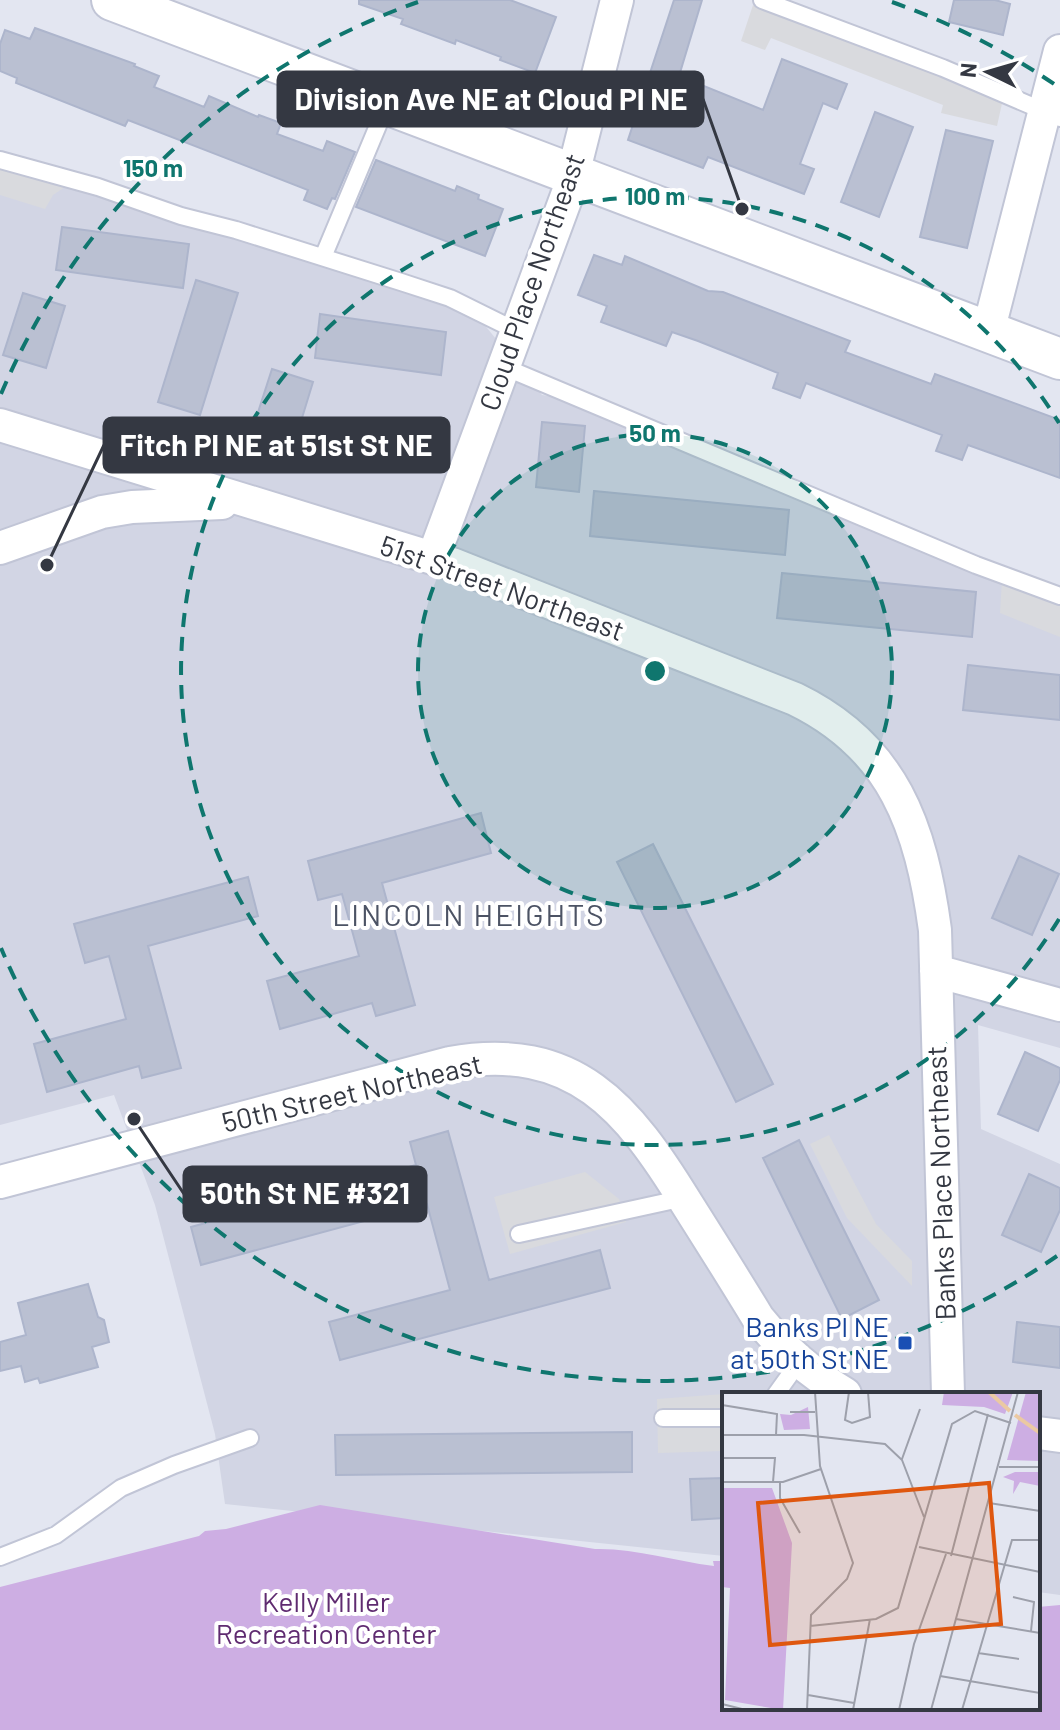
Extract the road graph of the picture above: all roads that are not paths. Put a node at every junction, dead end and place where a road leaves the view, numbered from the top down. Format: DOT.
graph roads {
  1 [pos="112,0"];
  2 [pos="617,0"];
  3 [pos="762,0"];
  4 [pos="155,8"];
  5 [pos="1060,51"];
  6 [pos="387,104"];
  7 [pos="1052,115"];
  8 [pos="0,160"];
  9 [pos="573,174"];
  10 [pos="323,257"];
  11 [pos="517,331"];
  12 [pos="988,332"];
  13 [pos="1060,359"];
  14 [pos="504,367"];
  15 [pos="0,425"];
  16 [pos="281,513"];
  17 [pos="0,548"];
  18 [pos="433,558"];
  19 [pos="1060,596"];
  20 [pos="936,971"];
  21 [pos="1060,1005"];
  22 [pos="0,1182"];
  23 [pos="684,1198"];
  24 [pos="519,1234"];
  25 [pos="799,1362"];
  26 [pos="777,1392"];
  27 [pos="842,1392"];
  28 [pos="948,1392"];
  29 [pos="663,1418"];
  30 [pos="722,1418"];
  31 [pos="1040,1433"];
  32 [pos="1060,1436"];
  33 [pos="250,1438"];
  34 [pos="0,1557"];
  1 -- 4 [label="street"];
  2 -- 9 [label="street, Cloud Place Northeast"];
  3 -- 7 [label="lane"];
  4 -- 6 [label="street"];
  5 -- 7 [label="street"];
  6 -- 9 [label="street"];
  6 -- 10 [label="lane"];
  7 -- 12 [label="street"];
  8 -- 10 [label="lane"];
  9 -- 11 [label="street, Cloud Place Northeast"];
  9 -- 12 [label="street"];
  10 -- 11 [label="lane"];
  11 -- 14 [label="street, Cloud Place Northeast"];
  12 -- 13 [label="street"];
  14 -- 18 [label="street, Cloud Place Northeast"];
  14 -- 19 [label="lane"];
  15 -- 16 [label="street, 51st Street Northeast"];
  16 -- 17 [label="street"];
  16 -- 18 [label="street, 51st Street Northeast"];
  18 -- 20 [label="street, 51st Street Northeast"];
  20 -- 21 [label="street"];
  20 -- 28 [label="street, Banks Place Northeast"];
  22 -- 23 [label="street, 50th Street Northeast"];
  23 -- 24 [label="lane"];
  23 -- 25 [label="street, 50th Street Northeast"];
  25 -- 26 [label="lane"];
  25 -- 27 [label="street, 50th Street Northeast"];
  29 -- 30 [label="lane"];
  31 -- 32 [label="street"];
  33 -- 34 [label="lane"];
}
